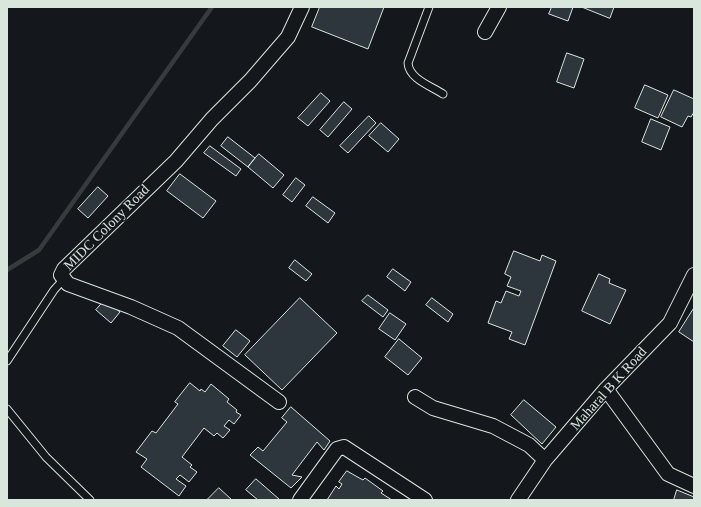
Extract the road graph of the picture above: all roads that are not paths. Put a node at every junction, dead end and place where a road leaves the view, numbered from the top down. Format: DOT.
graph roads {
  1 [pos="302,7"];
  2 [pos="429,7"];
  3 [pos="499,7"];
  4 [pos="484,32"];
  5 [pos="443,94"];
  6 [pos="694,275"];
  7 [pos="64,280"];
  8 [pos="7,361"];
  9 [pos="606,389"];
  10 [pos="415,396"];
  11 [pos="279,402"];
  12 [pos="7,409"];
  13 [pos="545,460"];
  14 [pos="694,486"];
  15 [pos="90,500"];
  16 [pos="300,500"];
  17 [pos="425,500"];
  18 [pos="518,500"];
  1 -- 7 [label="street, MIDC Colony Road"];
  2 -- 5 [label="lane"];
  3 -- 4 [label="street"];
  6 -- 9 [label="street, Maharal B K Road"];
  7 -- 8 [label="lane"];
  7 -- 11 [label="street, MIDC Colony Road"];
  9 -- 13 [label="street, Maharal B K Road"];
  9 -- 14 [label="street"];
  10 -- 13 [label="street"];
  12 -- 15 [label="lane"];
  13 -- 18 [label="street, Maharal B K Road"];
  16 -- 17 [label="street"];
}
